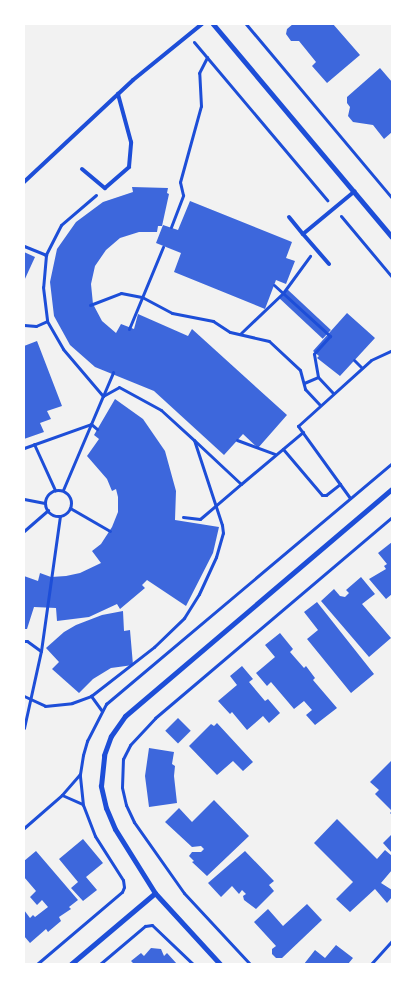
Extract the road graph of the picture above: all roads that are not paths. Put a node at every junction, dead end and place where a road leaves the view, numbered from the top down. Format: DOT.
graph roads {
  1 [pos="202,24"];
  2 [pos="222,24"];
  3 [pos="215,26"];
  4 [pos="118,94"];
  5 [pos="82,169"];
  6 [pos="24,182"];
  7 [pos="355,192"];
  8 [pos="288,217"];
  9 [pos="303,234"];
  10 [pos="392,237"];
  11 [pos="329,264"];
  12 [pos="392,490"];
  13 [pos="155,893"];
  14 [pos="71,964"];
  15 [pos="220,964"];
  1 -- 4 [label="lane"];
  2 -- 3 [label="street"];
  3 -- 7 [label="street"];
  4 -- 5 [label="lane"];
  4 -- 6 [label="lane"];
  7 -- 9 [label="lane"];
  7 -- 10 [label="street"];
  8 -- 9 [label="lane"];
  9 -- 11 [label="lane"];
  12 -- 13 [label="street"];
  13 -- 14 [label="street"];
  13 -- 15 [label="street"];
}
